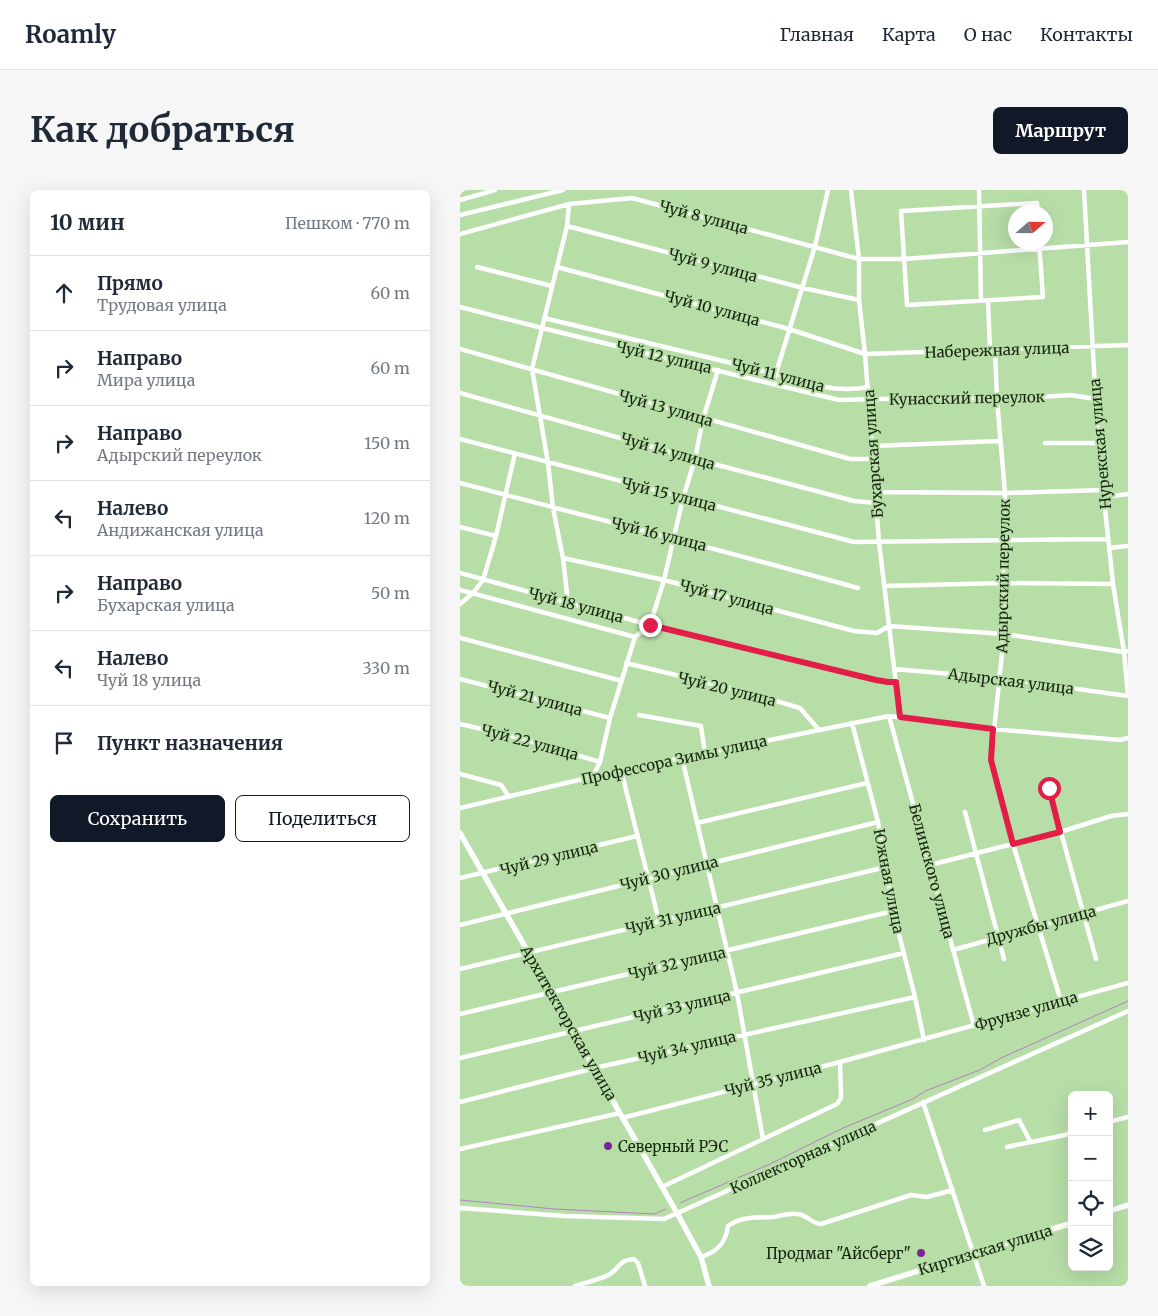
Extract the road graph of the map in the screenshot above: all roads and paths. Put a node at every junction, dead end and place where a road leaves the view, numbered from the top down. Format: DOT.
graph roads {
  1 [pos="495,190"];
  2 [pos="561,190"];
  3 [pos="828,190"];
  4 [pos="852,190"];
  5 [pos="979,190"];
  6 [pos="1084,190"];
  7 [pos="460,200"];
  8 [pos="569,204"];
  9 [pos="1008,205"];
  10 [pos="1008,205"];
  11 [pos="1037,205"];
  12 [pos="979,207"];
  13 [pos="460,215"];
  14 [pos="567,226"];
  15 [pos="460,234"];
  16 [pos="1128,242"];
  17 [pos="1053,245"];
  18 [pos="1086,245"];
  19 [pos="815,246"];
  20 [pos="1008,249"];
  21 [pos="1039,250"];
  22 [pos="980,253"];
  23 [pos="904,259"];
  24 [pos="859,260"];
  25 [pos="477,267"];
  26 [pos="558,267"];
  27 [pos="552,286"];
  28 [pos="802,288"];
  29 [pos="859,300"];
  30 [pos="988,300"];
  31 [pos="981,301"];
  32 [pos="460,306"];
  33 [pos="544,318"];
  34 [pos="542,328"];
  35 [pos="789,329"];
  36 [pos="1128,345"];
  37 [pos="1092,346"];
  38 [pos="460,349"];
  39 [pos="993,350"];
  40 [pos="865,354"];
  41 [pos="532,369"];
  42 [pos="718,370"];
  43 [pos="776,374"];
  44 [pos="772,383"];
  45 [pos="868,387"];
  46 [pos="460,393"];
  47 [pos="1096,399"];
  48 [pos="868,400"];
  49 [pos="997,400"];
  50 [pos="539,414"];
  51 [pos="704,419"];
  52 [pos="460,438"];
  53 [pos="1000,441"];
  54 [pos="1045,443"];
  55 [pos="1098,443"];
  56 [pos="872,446"];
  57 [pos="515,453"];
  58 [pos="695,459"];
  59 [pos="874,459"];
  60 [pos="548,463"];
  61 [pos="460,482"];
  62 [pos="1103,490"];
  63 [pos="876,492"];
  64 [pos="1005,493"];
  65 [pos="505,494"];
  66 [pos="1128,494"];
  67 [pos="1104,497"];
  68 [pos="684,498"];
  69 [pos="877,503"];
  70 [pos="553,508"];
  71 [pos="460,527"];
  72 [pos="496,536"];
  73 [pos="674,537"];
  74 [pos="1108,539"];
  75 [pos="1005,541"];
  76 [pos="879,542"];
  77 [pos="1128,546"];
  78 [pos="1109,548"];
  79 [pos="562,558"];
  80 [pos="460,573"];
  81 [pos="483,580"];
  82 [pos="664,580"];
  83 [pos="1003,583"];
  84 [pos="1113,584"];
  85 [pos="884,586"];
  86 [pos="858,588"];
  87 [pos="460,590"];
  88 [pos="473,593"];
  89 [pos="568,603"];
  90 [pos="460,604"];
  91 [pos="650,625"];
  92 [pos="889,626"];
  93 [pos="1004,634"];
  94 [pos="460,638"];
  95 [pos="635,638"];
  96 [pos="1126,651"];
  97 [pos="626,663"];
  98 [pos="894,669"];
  99 [pos="998,678"];
  100 [pos="460,679"];
  101 [pos="622,681"];
  102 [pos="896,682"];
  103 [pos="1128,696"];
  104 [pos="639,716"];
  105 [pos="889,716"];
  106 [pos="900,717"];
  107 [pos="610,718"];
  108 [pos="852,723"];
  109 [pos="460,724"];
  110 [pos="993,729"];
  111 [pos="819,730"];
  112 [pos="1128,738"];
  113 [pos="706,753"];
  114 [pos="682,758"];
  115 [pos="600,762"];
  116 [pos="621,770"];
  117 [pos="460,774"];
  118 [pos="593,776"];
  119 [pos="867,783"];
  120 [pos="1049,788"];
  121 [pos="509,797"];
  122 [pos="460,808"];
  123 [pos="965,812"];
  124 [pos="1128,814"];
  125 [pos="878,822"];
  126 [pos="697,823"];
  127 [pos="1060,832"];
  128 [pos="460,833"];
  129 [pos="637,836"];
  130 [pos="1013,844"];
  131 [pos="976,853"];
  132 [pos="707,864"];
  133 [pos="930,865"];
  134 [pos="886,867"];
  135 [pos="483,873"];
  136 [pos="460,878"];
  137 [pos="649,878"];
  138 [pos="1128,901"];
  139 [pos="717,907"];
  140 [pos="893,911"];
  141 [pos="506,914"];
  142 [pos="1084,914"];
  143 [pos="659,921"];
  144 [pos="460,925"];
  145 [pos="1038,926"];
  146 [pos="998,937"];
  147 [pos="953,950"];
  148 [pos="727,951"];
  149 [pos="528,952"];
  150 [pos="904,953"];
  151 [pos="1004,959"];
  152 [pos="1096,959"];
  153 [pos="460,969"];
  154 [pos="1128,983"];
  155 [pos="551,993"];
  156 [pos="737,993"];
  157 [pos="915,997"];
  158 [pos="1061,1001"];
  159 [pos="1128,1011"];
  160 [pos="460,1014"];
  161 [pos="974,1026"];
  162 [pos="574,1031"];
  163 [pos="744,1034"];
  164 [pos="924,1040"];
  165 [pos="460,1058"];
  166 [pos="840,1062"];
  167 [pos="595,1069"];
  168 [pos="752,1084"];
  169 [pos="460,1102"];
  170 [pos="922,1102"];
  171 [pos="621,1115"];
  172 [pos="1128,1117"];
  173 [pos="1113,1121"];
  174 [pos="985,1130"];
  175 [pos="1068,1134"];
  176 [pos="763,1139"];
  177 [pos="1030,1141"];
  178 [pos="1007,1147"];
  179 [pos="460,1149"];
  180 [pos="662,1186"];
  181 [pos="953,1190"];
  182 [pos="1128,1205"];
  183 [pos="460,1208"];
  184 [pos="1113,1210"];
  185 [pos="677,1213"];
  186 [pos="1068,1224"];
  187 [pos="973,1253"];
  188 [pos="701,1257"];
  189 [pos="575,1286"];
  190 [pos="645,1286"];
  191 [pos="709,1286"];
  192 [pos="870,1286"];
  193 [pos="984,1286"];
  1 -- 7 [label="street"];
  2 -- 13 [label="street"];
  3 -- 19 [label="street"];
  4 -- 24 [label="street, Бухарская улица"];
  5 -- 12 [label="street"];
  6 -- 18 [label="street, Нурекская улица"];
  8 -- 14 [label="street"];
  8 -- 15 [label="street, Чуй 8 улица"];
  8 -- 19 [label="street, Чуй 8 улица"];
  9 -- 12 [label="street"];
  10 -- 11 [label="street"];
  12 -- 22 [label="street"];
  12 -- 23 [label="street"];
  14 -- 26 [label="street"];
  14 -- 28 [label="street, Чуй 9 улица"];
  16 -- 18 [label="street, Чуй 8 улица"];
  17 -- 18 [label="street, Чуй 8 улица"];
  18 -- 37 [label="street, Нурекская улица"];
  19 -- 24 [label="street, Чуй 8 улица"];
  19 -- 28 [label="street"];
  20 -- 22 [label="street, Чуй 8 улица"];
  21 -- 30 [label="street"];
  22 -- 23 [label="street, Чуй 8 улица"];
  22 -- 31 [label="street"];
  23 -- 24 [label="street, Чуй 8 улица"];
  23 -- 31 [label="street"];
  24 -- 29 [label="street, Бухарская улица"];
  25 -- 27 [label="street"];
  26 -- 27 [label="street"];
  26 -- 35 [label="street, Чуй 10 улица"];
  27 -- 33 [label="street"];
  28 -- 29 [label="street, Чуй 9 улица"];
  28 -- 35 [label="street"];
  29 -- 40 [label="street, Бухарская улица"];
  30 -- 31 [label="street"];
  30 -- 39 [label="street, Адырский переулок"];
  32 -- 34 [label="street, Чуй 12 улица"];
  33 -- 34 [label="street"];
  33 -- 43 [label="street, Чуй 11 улица"];
  34 -- 41 [label="street"];
  34 -- 42 [label="street, Чуй 12 улица"];
  35 -- 40 [label="street, Чуй 10 улица"];
  35 -- 43 [label="street"];
  36 -- 37 [label="street, Набережная улица"];
  37 -- 39 [label="street, Набережная улица"];
  37 -- 47 [label="street, Нурекская улица"];
  38 -- 41 [label="street, Чуй 13 улица"];
  39 -- 40 [label="street, Набережная улица"];
  39 -- 49 [label="street, Адырский переулок"];
  40 -- 45 [label="street, Бухарская улица"];
  41 -- 50 [label="street"];
  41 -- 51 [label="street, Чуй 13 улица"];
  42 -- 44 [label="street, Чуй 12 улица"];
  42 -- 51 [label="street"];
  43 -- 44 [label="street"];
  43 -- 45 [label="street, Чуй 11 улица"];
  44 -- 48 [label="street, Чуй 12 улица"];
  45 -- 48 [label="street, Бухарская улица"];
  46 -- 50 [label="street, Чуй 14 улица"];
  47 -- 49 [label="street, Кунасский переулок"];
  47 -- 55 [label="street, Нурекская улица"];
  48 -- 49 [label="street, Кунасский переулок"];
  48 -- 56 [label="street, Бухарская улица"];
  49 -- 53 [label="street, Адырский переулок"];
  50 -- 58 [label="street, Чуй 14 улица"];
  50 -- 60 [label="street"];
  51 -- 58 [label="street"];
  51 -- 59 [label="street, Чуй 13 улица"];
  52 -- 57 [label="street, Чуй 15 улица"];
  53 -- 56 [label="street"];
  53 -- 64 [label="street, Адырский переулок"];
  54 -- 55 [label="street"];
  55 -- 62 [label="street, Нурекская улица"];
  56 -- 59 [label="street, Бухарская улица"];
  57 -- 60 [label="street, Чуй 15 улица"];
  57 -- 65 [label="street"];
  58 -- 68 [label="street"];
  58 -- 69 [label="street, Чуй 14 улица"];
  59 -- 63 [label="street, Бухарская улица"];
  60 -- 68 [label="street, Чуй 15 улица"];
  60 -- 70 [label="street"];
  61 -- 65 [label="street, Чуй 16 улица"];
  62 -- 64 [label="street"];
  62 -- 67 [label="street, Нурекская улица"];
  63 -- 64 [label="street"];
  63 -- 69 [label="street, Бухарская улица"];
  64 -- 75 [label="street, Адырский переулок"];
  65 -- 70 [label="street, Чуй 16 улица"];
  65 -- 72 [label="street"];
  66 -- 67 [label="street"];
  67 -- 74 [label="street, Нурекская улица"];
  68 -- 73 [label="street"];
  68 -- 76 [label="street, Чуй 15 улица"];
  69 -- 76 [label="street, Бухарская улица"];
  70 -- 73 [label="street, Чуй 16 улица"];
  70 -- 79 [label="street"];
  71 -- 72 [label="street"];
  72 -- 81 [label="street"];
  73 -- 82 [label="street"];
  73 -- 86 [label="street, Чуй 16 улица"];
  74 -- 75 [label="street, Чуй 15 улица"];
  74 -- 78 [label="street, Нурекская улица"];
  75 -- 76 [label="street, Чуй 15 улица"];
  75 -- 83 [label="street, Адырский переулок"];
  76 -- 85 [label="street, Бухарская улица"];
  77 -- 78 [label="street"];
  78 -- 84 [label="street, Нурекская улица"];
  79 -- 82 [label="street, Чуй 17 улица"];
  79 -- 89 [label="street"];
  80 -- 81 [label="street, Чуй 18 улица"];
  81 -- 88 [label="street"];
  81 -- 89 [label="street, Чуй 18 улица"];
  82 -- 91 [label="street"];
  82 -- 92 [label="street, Чуй 17 улица"];
  83 -- 84 [label="street"];
  83 -- 85 [label="street"];
  83 -- 93 [label="street, Адырский переулок"];
  84 -- 96 [label="street, Нурекская улица"];
  85 -- 92 [label="street, Бухарская улица"];
  87 -- 88 [label="street"];
  88 -- 90 [label="street"];
  88 -- 95 [label="street"];
  89 -- 91 [label="street, Чуй 18 улица"];
  91 -- 95 [label="street"];
  91 -- 102 [label="street, Чуй 18 улица"];
  92 -- 93 [label="street, Чуй 17 улица"];
  92 -- 98 [label="street, Бухарская улица"];
  93 -- 96 [label="street, Чуй 17 улица"];
  93 -- 99 [label="street, Адырский переулок"];
  94 -- 101 [label="street"];
  95 -- 97 [label="street"];
  96 -- 103 [label="street, Нурекская улица"];
  97 -- 101 [label="street"];
  97 -- 111 [label="street, Чуй 20 улица"];
  98 -- 99 [label="street, Адырская улица"];
  98 -- 102 [label="street, Бухарская улица"];
  99 -- 103 [label="street, Адырская улица"];
  99 -- 110 [label="street, Адырский переулок"];
  100 -- 107 [label="street, Чуй 21 улица"];
  101 -- 107 [label="street"];
  102 -- 106 [label="street, Бухарская улица"];
  104 -- 113 [label="street"];
  105 -- 106 [label="street, Профессора Зимы улица"];
  105 -- 108 [label="street, Профессора Зимы улица"];
  105 -- 133 [label="street, Белинского улица"];
  106 -- 110 [label="street, Профессора Зимы улица"];
  107 -- 115 [label="street"];
  108 -- 111 [label="street, Профессора Зимы улица"];
  108 -- 119 [label="street, Южная улица"];
  109 -- 115 [label="street, Чуй 22 улица"];
  110 -- 112 [label="street, Профессора Зимы улица"];
  110 -- 130 [label="street, Адырский переулок"];
  111 -- 113 [label="street, Профессора Зимы улица"];
  113 -- 114 [label="street, Профессора Зимы улица"];
  114 -- 116 [label="street, Профессора Зимы улица"];
  114 -- 126 [label="street"];
  115 -- 118 [label="street"];
  116 -- 118 [label="street, Профессора Зимы улица"];
  116 -- 129 [label="street"];
  117 -- 121 [label="street"];
  118 -- 121 [label="street, Профессора Зимы улица"];
  119 -- 125 [label="street, Южная улица"];
  119 -- 126 [label="street"];
  120 -- 127 [label="street"];
  121 -- 122 [label="street, Профессора Зимы улица"];
  123 -- 131 [label="street"];
  124 -- 127 [label="street"];
  125 -- 132 [label="street, Чуй 30 улица"];
  125 -- 134 [label="street, Южная улица"];
  126 -- 132 [label="street"];
  127 -- 130 [label="street"];
  127 -- 142 [label="street"];
  128 -- 135 [label="street, Архитекторская улица"];
  129 -- 135 [label="street, Чуй 29 улица"];
  129 -- 137 [label="street"];
  130 -- 131 [label="street"];
  130 -- 145 [label="street, Адырский переулок"];
  131 -- 133 [label="street"];
  131 -- 146 [label="street"];
  132 -- 137 [label="street, Чуй 30 улица"];
  132 -- 139 [label="street"];
  133 -- 147 [label="street, Белинского улица"];
  134 -- 139 [label="street, Чуй 31 улица"];
  134 -- 140 [label="street, Южная улица"];
  135 -- 136 [label="street, Чуй 29 улица"];
  135 -- 141 [label="street, Архитекторская улица"];
  137 -- 141 [label="street, Чуй 30 улица"];
  137 -- 143 [label="street"];
  138 -- 142 [label="street, Дружбы улица"];
  139 -- 143 [label="street, Чуй 31 улица"];
  139 -- 148 [label="street"];
  140 -- 148 [label="street, Чуй 32 улица"];
  140 -- 150 [label="street, Южная улица"];
  141 -- 144 [label="street, Чуй 30 улица"];
  141 -- 149 [label="street, Архитекторская улица"];
  142 -- 145 [label="street, Дружбы улица"];
  142 -- 152 [label="street"];
  143 -- 149 [label="street, Чуй 31 улица"];
  145 -- 146 [label="street, Дружбы улица"];
  145 -- 158 [label="street, Адырский переулок"];
  146 -- 147 [label="street, Дружбы улица"];
  146 -- 151 [label="street"];
  147 -- 161 [label="street, Белинского улица"];
  148 -- 155 [label="street, Чуй 32 улица"];
  148 -- 156 [label="street"];
  149 -- 153 [label="street, Чуй 31 улица"];
  149 -- 155 [label="street, Архитекторская улица"];
  150 -- 156 [label="street, Чуй 33 улица"];
  150 -- 157 [label="street, Южная улица"];
  154 -- 158 [label="street, Фрунзе улица"];
  155 -- 160 [label="street, Чуй 32 улица"];
  155 -- 162 [label="street, Архитекторская улица"];
  156 -- 162 [label="street, Чуй 33 улица"];
  156 -- 163 [label="street"];
  157 -- 163 [label="street, Чуй 34 улица"];
  157 -- 164 [label="street, Южная улица"];
  158 -- 161 [label="street, Фрунзе улица"];
  159 -- 170 [label="street, Коллекторная улица"];
  161 -- 164 [label="street, Фрунзе улица"];
  162 -- 165 [label="street, Чуй 33 улица"];
  162 -- 167 [label="street, Архитекторская улица"];
  163 -- 167 [label="street, Чуй 34 улица"];
  163 -- 168 [label="street"];
  164 -- 166 [label="street, Чуй 35 улица"];
  166 -- 168 [label="street, Чуй 35 улица"];
  166 -- 176 [label="street"];
  167 -- 169 [label="street, Чуй 34 улица"];
  167 -- 171 [label="street, Архитекторская улица"];
  168 -- 171 [label="street, Чуй 35 улица"];
  168 -- 176 [label="street"];
  170 -- 181 [label="street"];
  170 -- 185 [label="street, Коллекторная улица"];
  171 -- 179 [label="street, Чуй 35 улица"];
  171 -- 180 [label="street, Архитекторская улица"];
  172 -- 173 [label="street"];
  174 -- 177 [label="street"];
  175 -- 177 [label="street"];
  176 -- 180 [label="street"];
  177 -- 178 [label="street"];
  180 -- 185 [label="street, Архитекторская улица"];
  181 -- 187 [label="street"];
  181 -- 188 [label="street"];
  182 -- 184 [label="street"];
  183 -- 185 [label="street, Коллекторная улица"];
  185 -- 188 [label="street, Архитекторская улица"];
  186 -- 187 [label="street, Киргизская улица"];
  187 -- 192 [label="street, Киргизская улица"];
  187 -- 193 [label="street"];
  188 -- 191 [label="street, Архитекторская улица"];
  189 -- 190 [label="street"];
}
